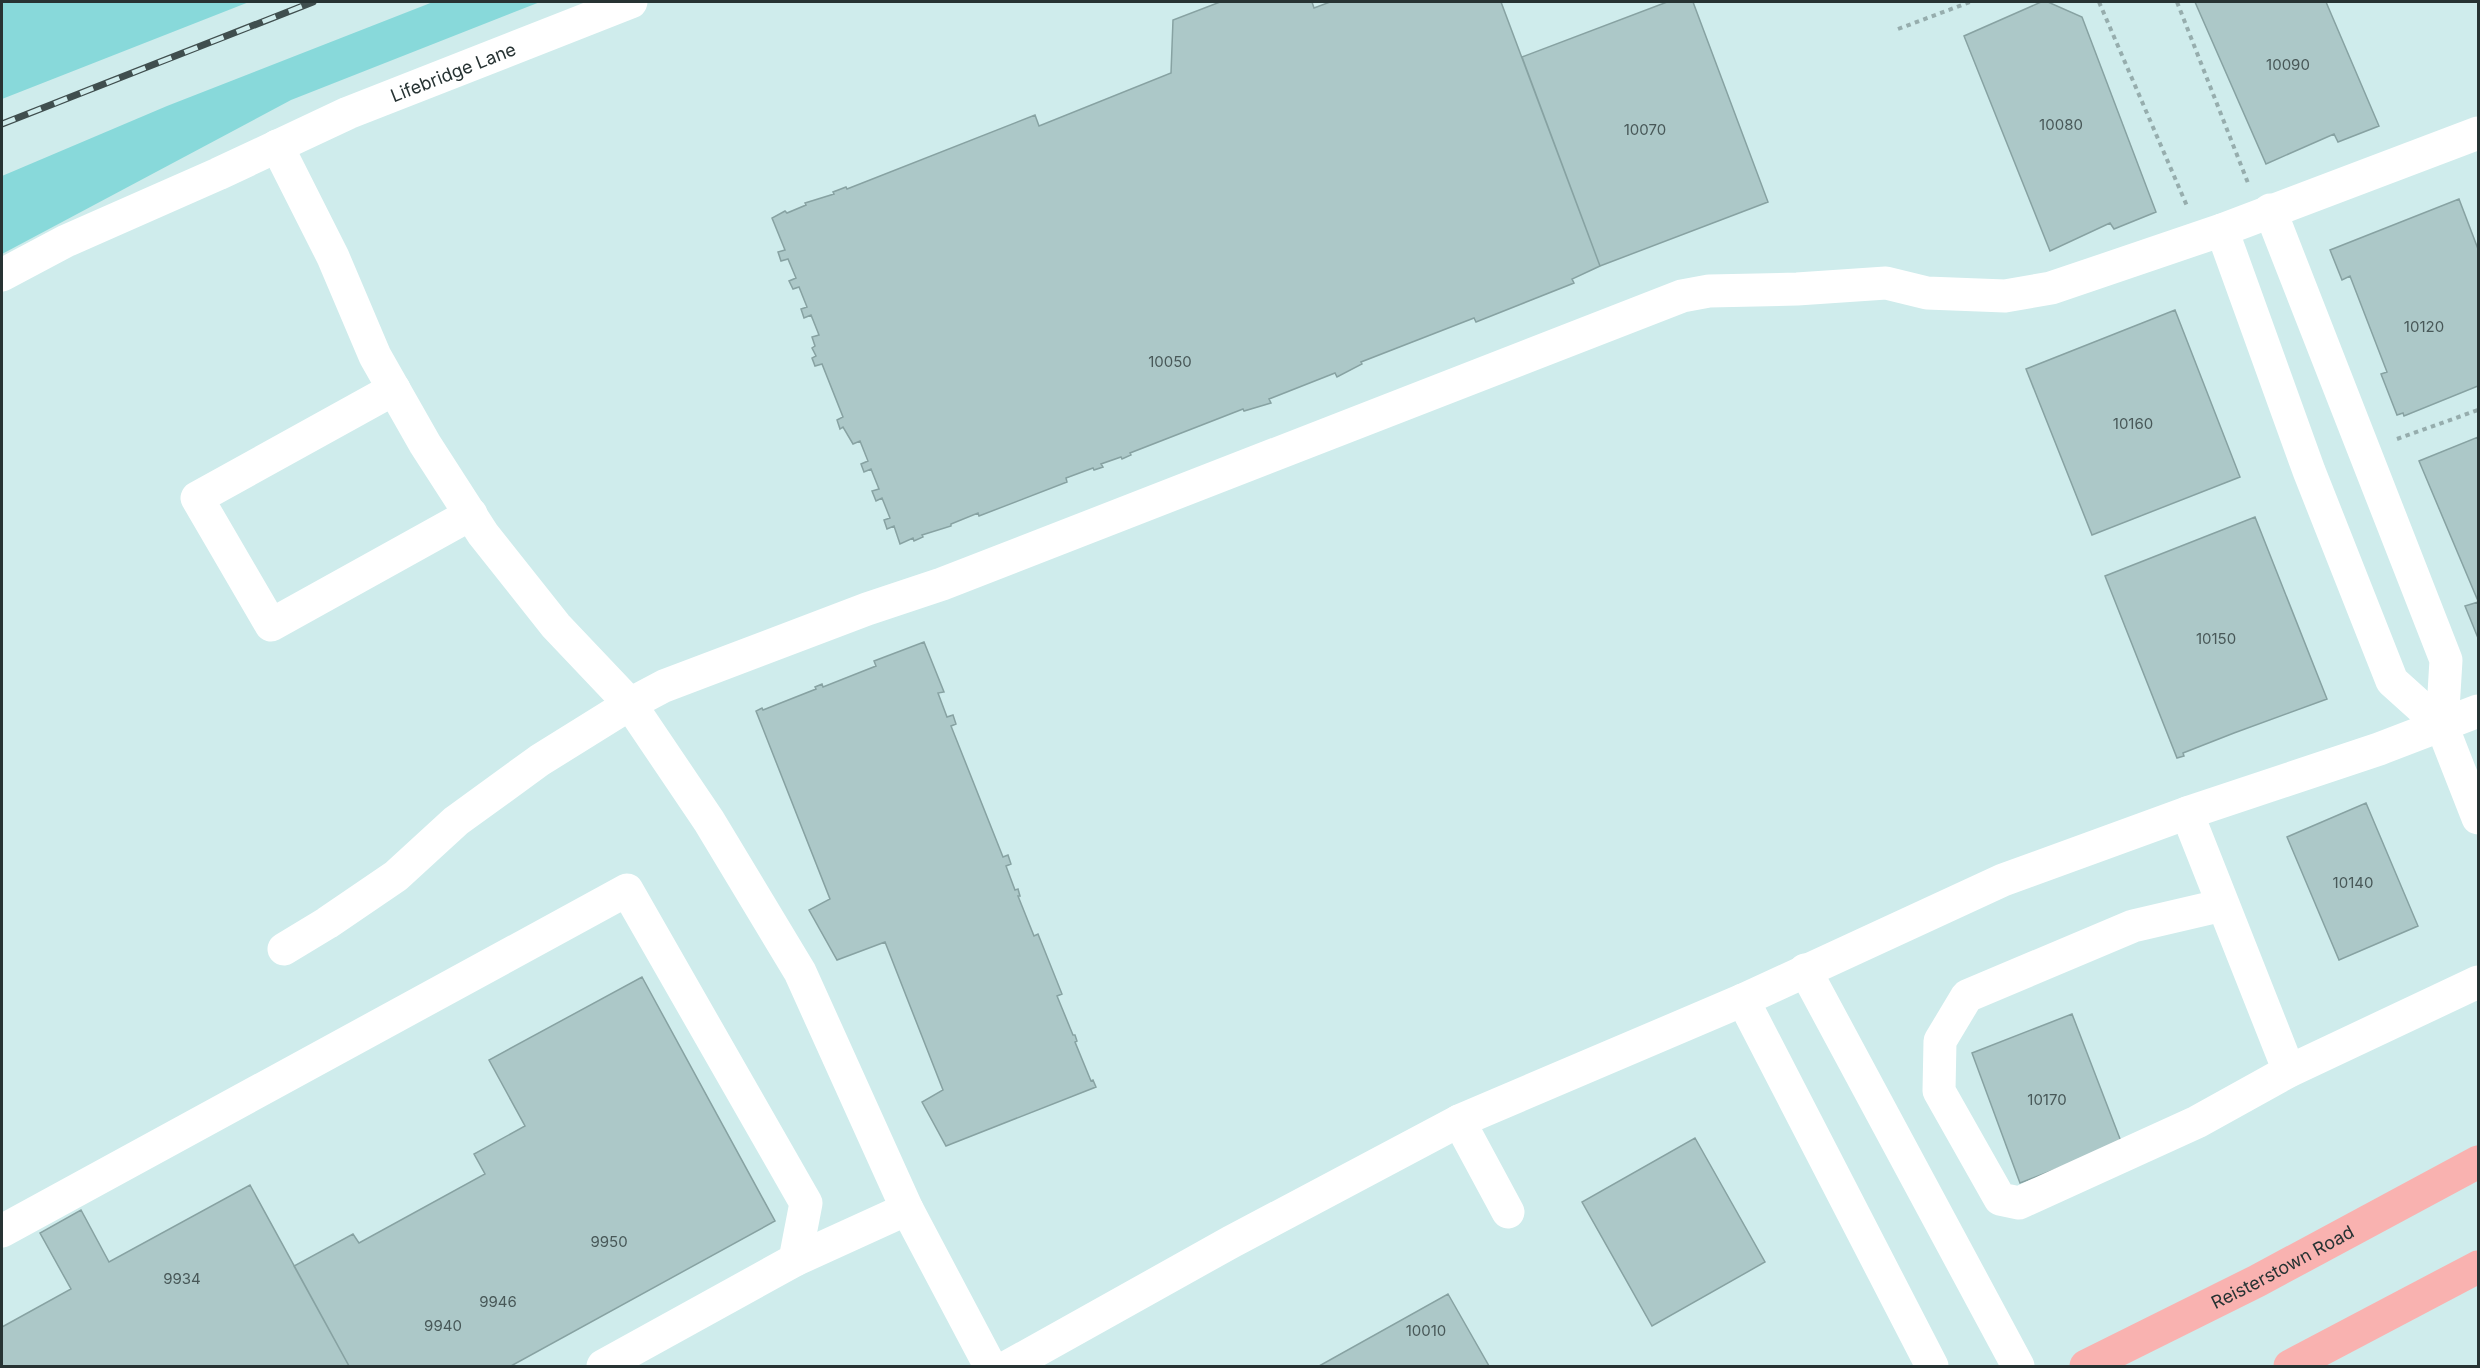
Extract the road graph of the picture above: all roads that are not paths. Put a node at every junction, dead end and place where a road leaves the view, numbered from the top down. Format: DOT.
graph roads {
  1 [pos="631,2"];
  2 [pos="2478,134"];
  3 [pos="277,146"];
  4 [pos="2265,213"];
  5 [pos="2211,234"];
  6 [pos="2,275"];
  7 [pos="394,389"];
  8 [pos="471,514"];
  9 [pos="630,704"];
  10 [pos="2478,711"];
  11 [pos="2442,726"];
  12 [pos="2187,813"];
  13 [pos="2478,818"];
  14 [pos="2223,905"];
  15 [pos="284,948"];
  16 [pos="1805,970"];
  17 [pos="2478,982"];
  18 [pos="1743,1000"];
  19 [pos="2289,1071"];
  20 [pos="1460,1120"];
  21 [pos="2478,1162"];
  22 [pos="907,1209"];
  23 [pos="1508,1212"];
  24 [pos="2,1231"];
  25 [pos="795,1260"];
  26 [pos="2478,1267"];
  27 [pos="603,1366"];
  28 [pos="990,1366"];
  29 [pos="1009,1366"];
  30 [pos="1932,1366"];
  31 [pos="2018,1366"];
  32 [pos="2086,1366"];
  33 [pos="2290,1366"];
  1 -- 3 [label="street, Lifebridge Lane"];
  2 -- 4 [label="street"];
  3 -- 6 [label="street, Lifebridge Lane"];
  3 -- 7 [label="street"];
  4 -- 5 [label="street"];
  4 -- 11 [label="street"];
  5 -- 9 [label="street"];
  5 -- 11 [label="street"];
  7 -- 8 [label="street"];
  7 -- 8 [label="street"];
  8 -- 9 [label="street"];
  9 -- 15 [label="street"];
  9 -- 22 [label="street"];
  10 -- 11 [label="street"];
  11 -- 12 [label="street"];
  11 -- 13 [label="street"];
  12 -- 14 [label="street"];
  12 -- 16 [label="street"];
  14 -- 19 [label="street"];
  14 -- 19 [label="street"];
  16 -- 18 [label="street"];
  16 -- 31 [label="street"];
  17 -- 19 [label="street"];
  18 -- 20 [label="street"];
  18 -- 30 [label="street"];
  20 -- 23 [label="street"];
  20 -- 29 [label="street"];
  21 -- 32 [label="main road, Reisterstown Road"];
  22 -- 25 [label="street"];
  22 -- 28 [label="street"];
  24 -- 25 [label="street"];
  25 -- 27 [label="street"];
  26 -- 33 [label="main road"];
}
